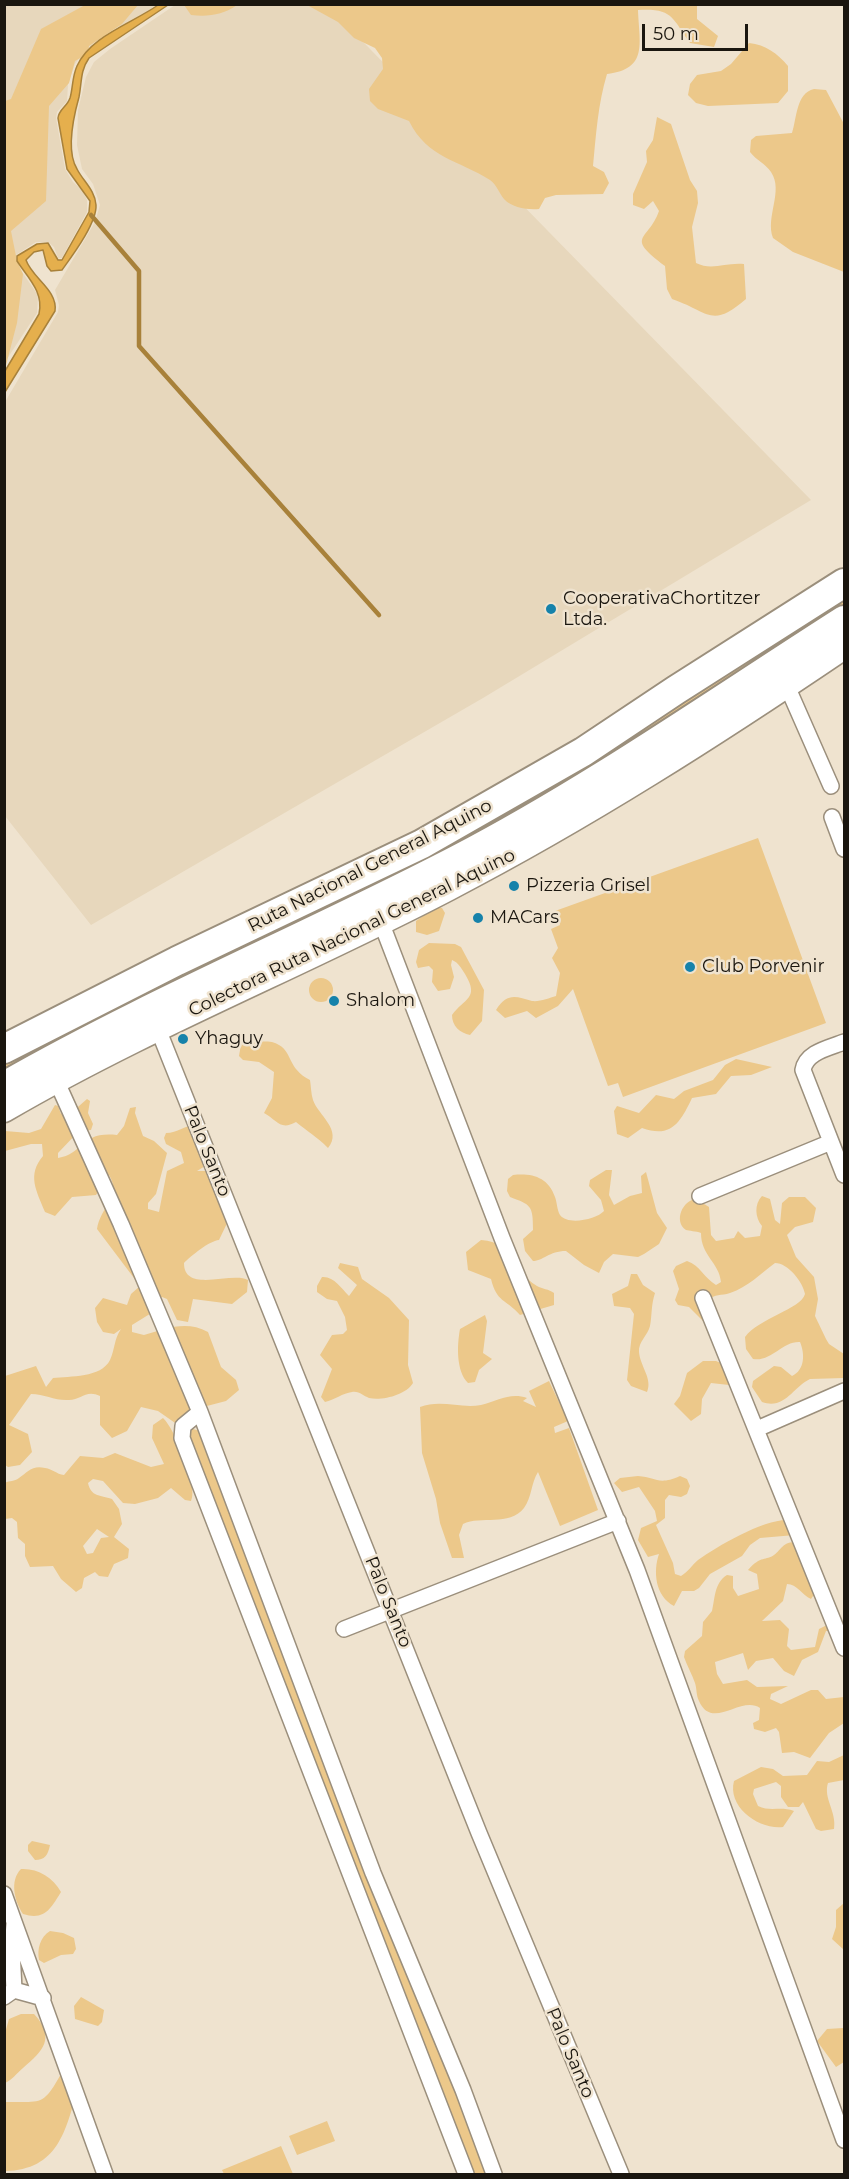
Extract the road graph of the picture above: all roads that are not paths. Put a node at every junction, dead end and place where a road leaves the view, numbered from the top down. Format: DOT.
graph roads {
  1 [pos="844,583"];
  2 [pos="844,620"];
  3 [pos="844,645"];
  4 [pos="787,686"];
  5 [pos="630,758"];
  6 [pos="831,786"];
  7 [pos="832,817"];
  8 [pos="844,849"];
  9 [pos="381,922"];
  10 [pos="58,1020"];
  11 [pos="158,1029"];
  12 [pos="844,1042"];
  13 [pos="4,1043"];
  14 [pos="4,1049"];
  15 [pos="56,1080"];
  16 [pos="4,1086"];
  17 [pos="4,1110"];
  18 [pos="831,1142"];
  19 [pos="844,1175"];
  20 [pos="700,1196"];
  21 [pos="702,1298"];
  22 [pos="844,1391"];
  23 [pos="200,1412"];
  24 [pos="757,1429"];
  25 [pos="618,1521"];
  26 [pos="392,1609"];
  27 [pos="344,1629"];
  28 [pos="844,1648"];
  29 [pos="4,1894"];
  30 [pos="15,1920"];
  31 [pos="9,1993"];
  32 [pos="43,1998"];
  33 [pos="844,2140"];
  34 [pos="105,2175"];
  35 [pos="466,2175"];
  36 [pos="494,2175"];
  37 [pos="621,2175"];
  1 -- 10 [label="highway, Ruta Nacional General Aquino"];
  2 -- 5 [label="highway, Ruta Nacional General Aquino"];
  3 -- 4 [label="main road, Colectora Ruta Nacional General Aquino"];
  3 -- 5 [label="main road"];
  4 -- 6 [label="street"];
  4 -- 9 [label="main road, Colectora Ruta Nacional General Aquino"];
  5 -- 16 [label="highway, Ruta Nacional General Aquino"];
  7 -- 8 [label="street"];
  9 -- 11 [label="main road, Colectora Ruta Nacional General Aquino"];
  9 -- 25 [label="street"];
  10 -- 13 [label="main road"];
  10 -- 14 [label="highway, Ruta Nacional General Aquino"];
  11 -- 15 [label="main road, Colectora Ruta Nacional General Aquino"];
  11 -- 26 [label="street, Palo Santo"];
  12 -- 18 [label="street"];
  15 -- 17 [label="main road, Colectora Ruta Nacional General Aquino"];
  15 -- 23 [label="street"];
  18 -- 19 [label="street"];
  18 -- 20 [label="street"];
  21 -- 24 [label="street"];
  22 -- 24 [label="street"];
  23 -- 35 [label="street"];
  23 -- 36 [label="street"];
  24 -- 28 [label="street"];
  25 -- 26 [label="street"];
  25 -- 33 [label="street"];
  26 -- 27 [label="street"];
  26 -- 37 [label="street, Palo Santo"];
  29 -- 30 [label="street"];
  30 -- 31 [label="street"];
  30 -- 32 [label="street"];
  31 -- 32 [label="street"];
  32 -- 34 [label="street"];
}
